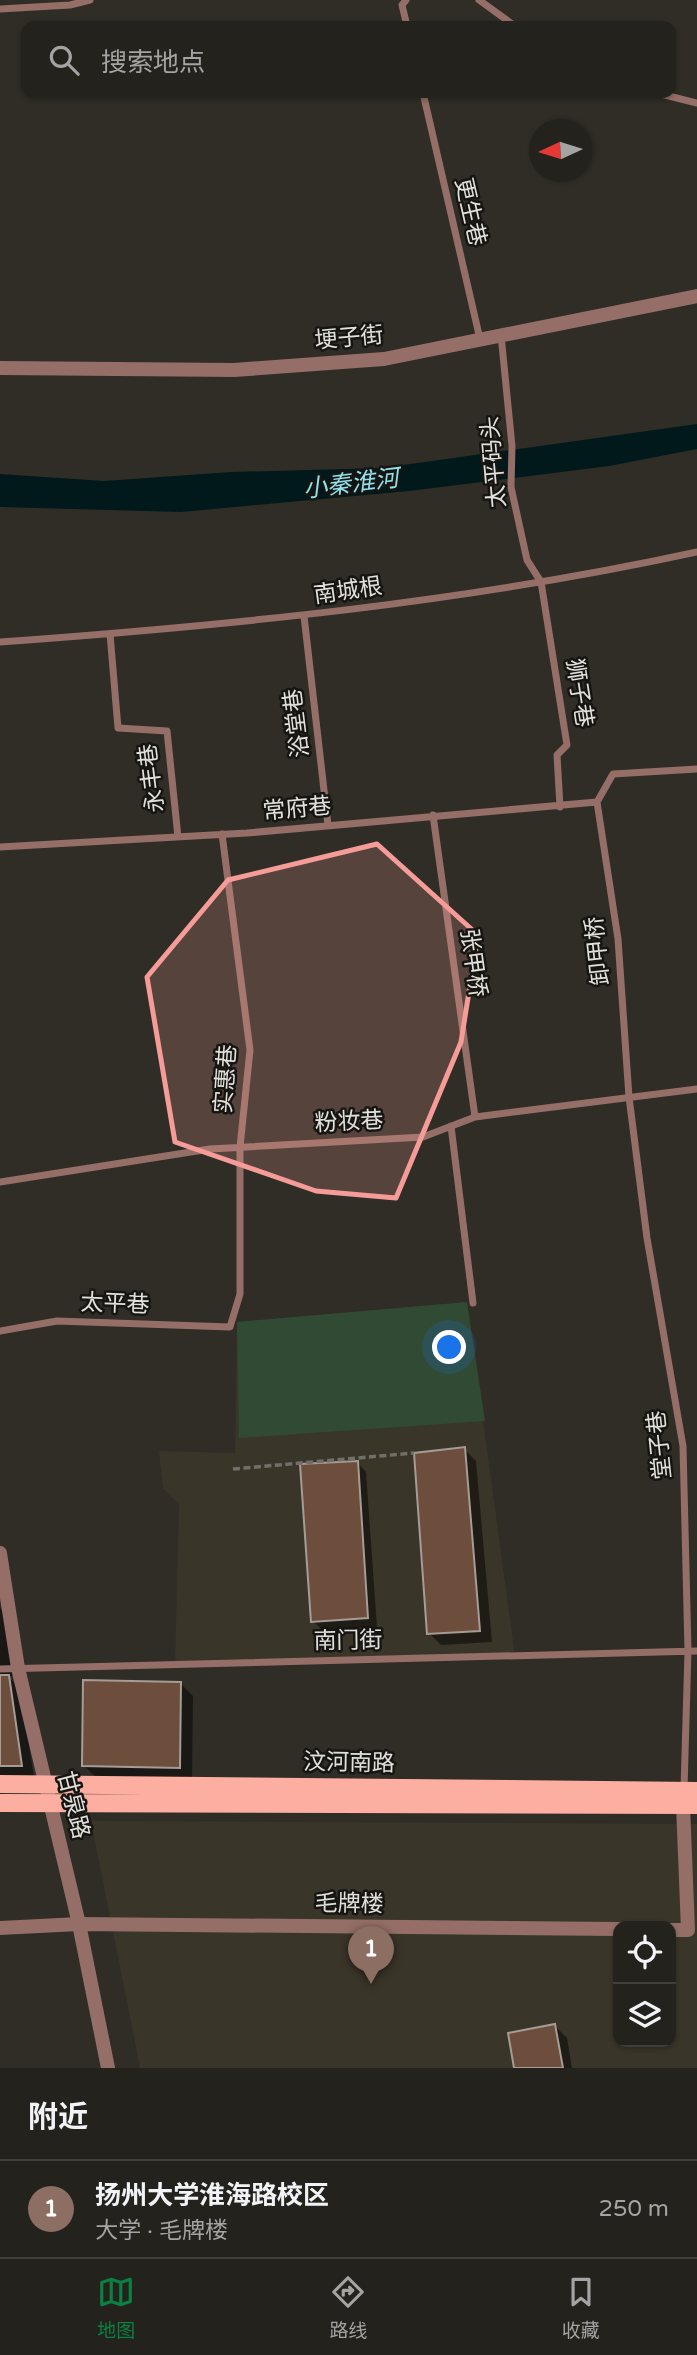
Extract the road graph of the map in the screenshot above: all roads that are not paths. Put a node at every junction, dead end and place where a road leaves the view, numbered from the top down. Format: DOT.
graph roads {
  1 [pos="90,0"];
  2 [pos="406,0"];
  3 [pos="479,0"];
  4 [pos="0,9"];
  5 [pos="406,21"];
  6 [pos="509,21"];
  7 [pos="424,98"];
  8 [pos="676,98"];
  9 [pos="697,103"];
  10 [pos="697,296"];
  11 [pos="501,335"];
  12 [pos="480,339"];
  13 [pos="0,368"];
  14 [pos="697,552"];
  15 [pos="541,582"];
  16 [pos="304,617"];
  17 [pos="110,634"];
  18 [pos="0,642"];
  19 [pos="697,769"];
  20 [pos="597,802"];
  21 [pos="560,807"];
  22 [pos="433,816"];
  23 [pos="328,825"];
  24 [pos="222,834"];
  25 [pos="178,837"];
  26 [pos="0,847"];
  27 [pos="697,1089"];
  28 [pos="629,1097"];
  29 [pos="475,1117"];
  30 [pos="451,1126"];
  31 [pos="240,1147"];
  32 [pos="0,1182"];
  33 [pos="473,1303"];
  34 [pos="230,1327"];
  35 [pos="0,1331"];
  36 [pos="0,1553"];
  37 [pos="693,1651"];
  38 [pos="18,1668"];
  39 [pos="0,1669"];
  40 [pos="0,1784"];
  41 [pos="44,1784"];
  42 [pos="690,1798"];
  43 [pos="49,1802"];
  44 [pos="0,1803"];
  45 [pos="79,1924"];
  46 [pos="0,1928"];
  47 [pos="613,1929"];
  48 [pos="676,1930"];
  49 [pos="108,2068"];
  1 -- 4 [label="lane"];
  2 -- 5 [label="lane"];
  3 -- 6 [label="lane"];
  7 -- 12 [label="lane, 更生巷"];
  8 -- 9 [label="lane"];
  10 -- 11 [label="street, 埂子街"];
  11 -- 12 [label="street, 埂子街"];
  11 -- 15 [label="lane, 太平码头"];
  12 -- 13 [label="street, 埂子街"];
  14 -- 15 [label="lane, 南城根"];
  15 -- 16 [label="lane, 南城根"];
  15 -- 21 [label="lane, 狮子巷"];
  16 -- 17 [label="lane, 南城根"];
  16 -- 23 [label="lane, 浴堂巷"];
  17 -- 18 [label="lane, 南城根"];
  17 -- 25 [label="lane, 永丰巷"];
  19 -- 20 [label="lane"];
  20 -- 21 [label="lane, 常府巷"];
  20 -- 28 [label="lane, 卸甲桥"];
  21 -- 22 [label="lane, 常府巷"];
  22 -- 23 [label="lane, 常府巷"];
  22 -- 29 [label="lane, 张甲桥"];
  23 -- 24 [label="lane, 常府巷"];
  24 -- 25 [label="lane, 常府巷"];
  24 -- 31 [label="lane, 实惠巷"];
  25 -- 26 [label="lane, 常府巷"];
  27 -- 28 [label="lane, 粉妆巷"];
  28 -- 29 [label="lane, 粉妆巷"];
  28 -- 37 [label="lane, 堂子巷"];
  29 -- 30 [label="lane, 粉妆巷"];
  30 -- 31 [label="lane, 粉妆巷"];
  30 -- 33 [label="lane"];
  31 -- 32 [label="lane, 粉妆巷"];
  31 -- 34 [label="lane, 实惠巷"];
  34 -- 35 [label="lane, 太平巷"];
  36 -- 38 [label="street, 甘泉路"];
  37 -- 38 [label="lane, 南门街"];
  37 -- 42 [label="lane, 堂子巷"];
  38 -- 39 [label="lane, 南门街"];
  38 -- 41 [label="street, 甘泉路"];
  40 -- 41 [label="main road, 汶河南路"];
  41 -- 42 [label="main road, 汶河南路"];
  41 -- 43 [label="street, 甘泉路"];
  42 -- 43 [label="main road, 汶河南路"];
  42 -- 48 [label="street"];
  43 -- 44 [label="main road, 汶河南路"];
  43 -- 45 [label="street, 甘泉路"];
  45 -- 46 [label="street, 毛牌楼"];
  45 -- 47 [label="street, 毛牌楼"];
  45 -- 49 [label="street, 甘泉路"];
}
